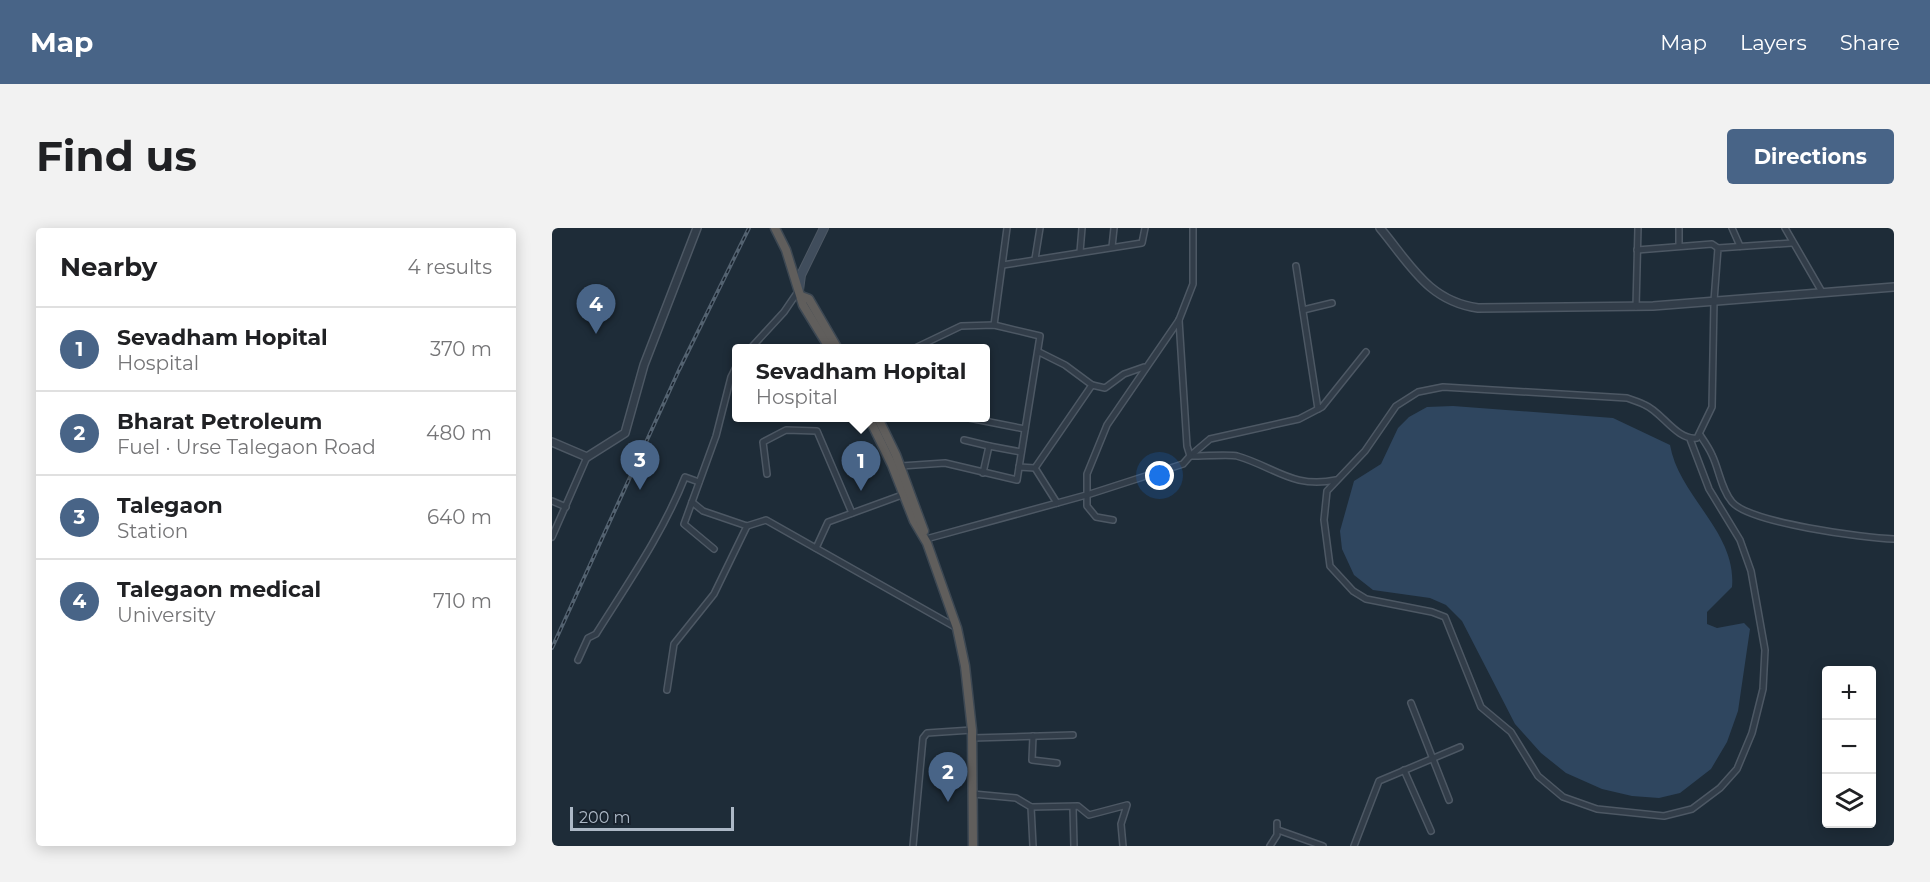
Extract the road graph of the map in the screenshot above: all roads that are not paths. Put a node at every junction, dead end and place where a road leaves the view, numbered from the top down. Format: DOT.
graph roads {
  1 [pos="697,228"];
  2 [pos="775,228"];
  3 [pos="824,228"];
  4 [pos="1007,228"];
  5 [pos="1040,228"];
  6 [pos="1082,228"];
  7 [pos="1114,228"];
  8 [pos="1145,228"];
  9 [pos="1193,228"];
  10 [pos="1380,228"];
  11 [pos="1638,228"];
  12 [pos="1679,228"];
  13 [pos="1732,228"];
  14 [pos="1785,228"];
  15 [pos="1792,243"];
  16 [pos="1679,246"];
  17 [pos="1740,246"];
  18 [pos="1112,247"];
  19 [pos="1718,248"];
  20 [pos="1637,250"];
  21 [pos="1080,252"];
  22 [pos="1035,259"];
  23 [pos="1003,265"];
  24 [pos="1296,266"];
  25 [pos="1894,286"];
  26 [pos="1822,292"];
  27 [pos="803,295"];
  28 [pos="1714,301"];
  29 [pos="1332,303"];
  30 [pos="1636,307"];
  31 [pos="1303,310"];
  32 [pos="1179,320"];
  33 [pos="994,325"];
  34 [pos="754,344"];
  35 [pos="827,344"];
  36 [pos="835,344"];
  37 [pos="922,344"];
  38 [pos="1039,352"];
  39 [pos="1366,352"];
  40 [pos="1144,367"];
  41 [pos="732,379"];
  42 [pos="1092,386"];
  43 [pos="1318,409"];
  44 [pos="871,422"];
  45 [pos="880,422"];
  46 [pos="990,422"];
  47 [pos="1025,429"];
  48 [pos="1700,435"];
  49 [pos="1690,439"];
  50 [pos="964,440"];
  51 [pos="552,442"];
  52 [pos="989,446"];
  53 [pos="1021,452"];
  54 [pos="1190,456"];
  55 [pos="587,457"];
  56 [pos="901,466"];
  57 [pos="1019,467"];
  58 [pos="1035,468"];
  59 [pos="983,473"];
  60 [pos="767,474"];
  61 [pos="1337,480"];
  62 [pos="699,482"];
  63 [pos="902,495"];
  64 [pos="1087,495"];
  65 [pos="552,501"];
  66 [pos="692,502"];
  67 [pos="1057,503"];
  68 [pos="566,507"];
  69 [pos="852,513"];
  70 [pos="1113,520"];
  71 [pos="747,526"];
  72 [pos="552,537"];
  73 [pos="1894,539"];
  74 [pos="926,541"];
  75 [pos="816,548"];
  76 [pos="714,549"];
  77 [pos="957,628"];
  78 [pos="578,660"];
  79 [pos="667,690"];
  80 [pos="1411,703"];
  81 [pos="972,734"];
  82 [pos="1073,735"];
  83 [pos="1033,736"];
  84 [pos="1460,747"];
  85 [pos="1433,759"];
  86 [pos="1057,763"];
  87 [pos="1404,770"];
  88 [pos="973,794"];
  89 [pos="1449,800"];
  90 [pos="1031,807"];
  91 [pos="1073,807"];
  92 [pos="1431,831"];
  93 [pos="913,846"];
  94 [pos="973,846"];
  95 [pos="1033,846"];
  96 [pos="1074,846"];
  97 [pos="1123,846"];
  98 [pos="1270,846"];
  99 [pos="1323,846"];
  100 [pos="1354,846"];
  1 -- 55 [label="street"];
  2 -- 27 [label="highway"];
  3 -- 27 [label="main road"];
  4 -- 23 [label="street"];
  5 -- 22 [label="street"];
  6 -- 21 [label="street"];
  7 -- 18 [label="street"];
  8 -- 18 [label="street"];
  9 -- 32 [label="street"];
  10 -- 30 [label="street"];
  11 -- 20 [label="street"];
  12 -- 16 [label="street"];
  13 -- 17 [label="street"];
  14 -- 15 [label="street"];
  15 -- 17 [label="street"];
  15 -- 26 [label="street"];
  16 -- 19 [label="street"];
  16 -- 20 [label="street"];
  17 -- 19 [label="street"];
  18 -- 21 [label="street"];
  19 -- 28 [label="street"];
  20 -- 30 [label="street"];
  21 -- 22 [label="street"];
  22 -- 23 [label="street"];
  23 -- 33 [label="street"];
  24 -- 31 [label="street"];
  25 -- 26 [label="street"];
  26 -- 28 [label="street"];
  27 -- 34 [label="street"];
  27 -- 35 [label="highway"];
  27 -- 36 [label="highway"];
  28 -- 30 [label="street"];
  28 -- 48 [label="street"];
  29 -- 31 [label="street"];
  31 -- 43 [label="street"];
  32 -- 40 [label="street"];
  32 -- 54 [label="street"];
  33 -- 37 [label="street"];
  33 -- 38 [label="street"];
  38 -- 42 [label="street"];
  38 -- 47 [label="street"];
  39 -- 43 [label="street"];
  40 -- 42 [label="street"];
  40 -- 64 [label="street"];
  41 -- 62 [label="street"];
  42 -- 58 [label="street"];
  43 -- 54 [label="street"];
  44 -- 63 [label="highway"];
  45 -- 56 [label="highway"];
  46 -- 47 [label="street"];
  47 -- 53 [label="street"];
  48 -- 49 [label="street"];
  48 -- 73 [label="street"];
  49 -- 61 [label="street"];
  49 -- 61 [label="street"];
  50 -- 52 [label="street"];
  51 -- 55 [label="street"];
  52 -- 53 [label="street"];
  52 -- 59 [label="street"];
  53 -- 57 [label="street"];
  54 -- 61 [label="street"];
  54 -- 64 [label="street"];
  55 -- 68 [label="street"];
  56 -- 59 [label="street"];
  56 -- 74 [label="highway"];
  57 -- 58 [label="street"];
  57 -- 59 [label="street"];
  58 -- 67 [label="street"];
  60 -- 69 [label="street"];
  62 -- 66 [label="street"];
  62 -- 78 [label="street"];
  63 -- 69 [label="street"];
  63 -- 74 [label="highway"];
  64 -- 67 [label="street"];
  64 -- 70 [label="street"];
  65 -- 68 [label="street"];
  66 -- 71 [label="street"];
  66 -- 76 [label="street"];
  67 -- 74 [label="street"];
  68 -- 72 [label="street"];
  69 -- 75 [label="street"];
  71 -- 75 [label="street"];
  71 -- 79 [label="street"];
  74 -- 77 [label="highway"];
  75 -- 77 [label="street"];
  77 -- 81 [label="highway"];
  80 -- 85 [label="street"];
  81 -- 83 [label="street"];
  81 -- 88 [label="highway"];
  81 -- 93 [label="street"];
  82 -- 83 [label="street"];
  83 -- 86 [label="street"];
  84 -- 85 [label="street"];
  85 -- 87 [label="street"];
  85 -- 89 [label="street"];
  87 -- 92 [label="street"];
  87 -- 100 [label="street"];
  88 -- 90 [label="street"];
  88 -- 94 [label="highway"];
  90 -- 91 [label="street"];
  90 -- 95 [label="street"];
  91 -- 96 [label="street"];
  91 -- 97 [label="street"];
  98 -- 99 [label="street"];
}
